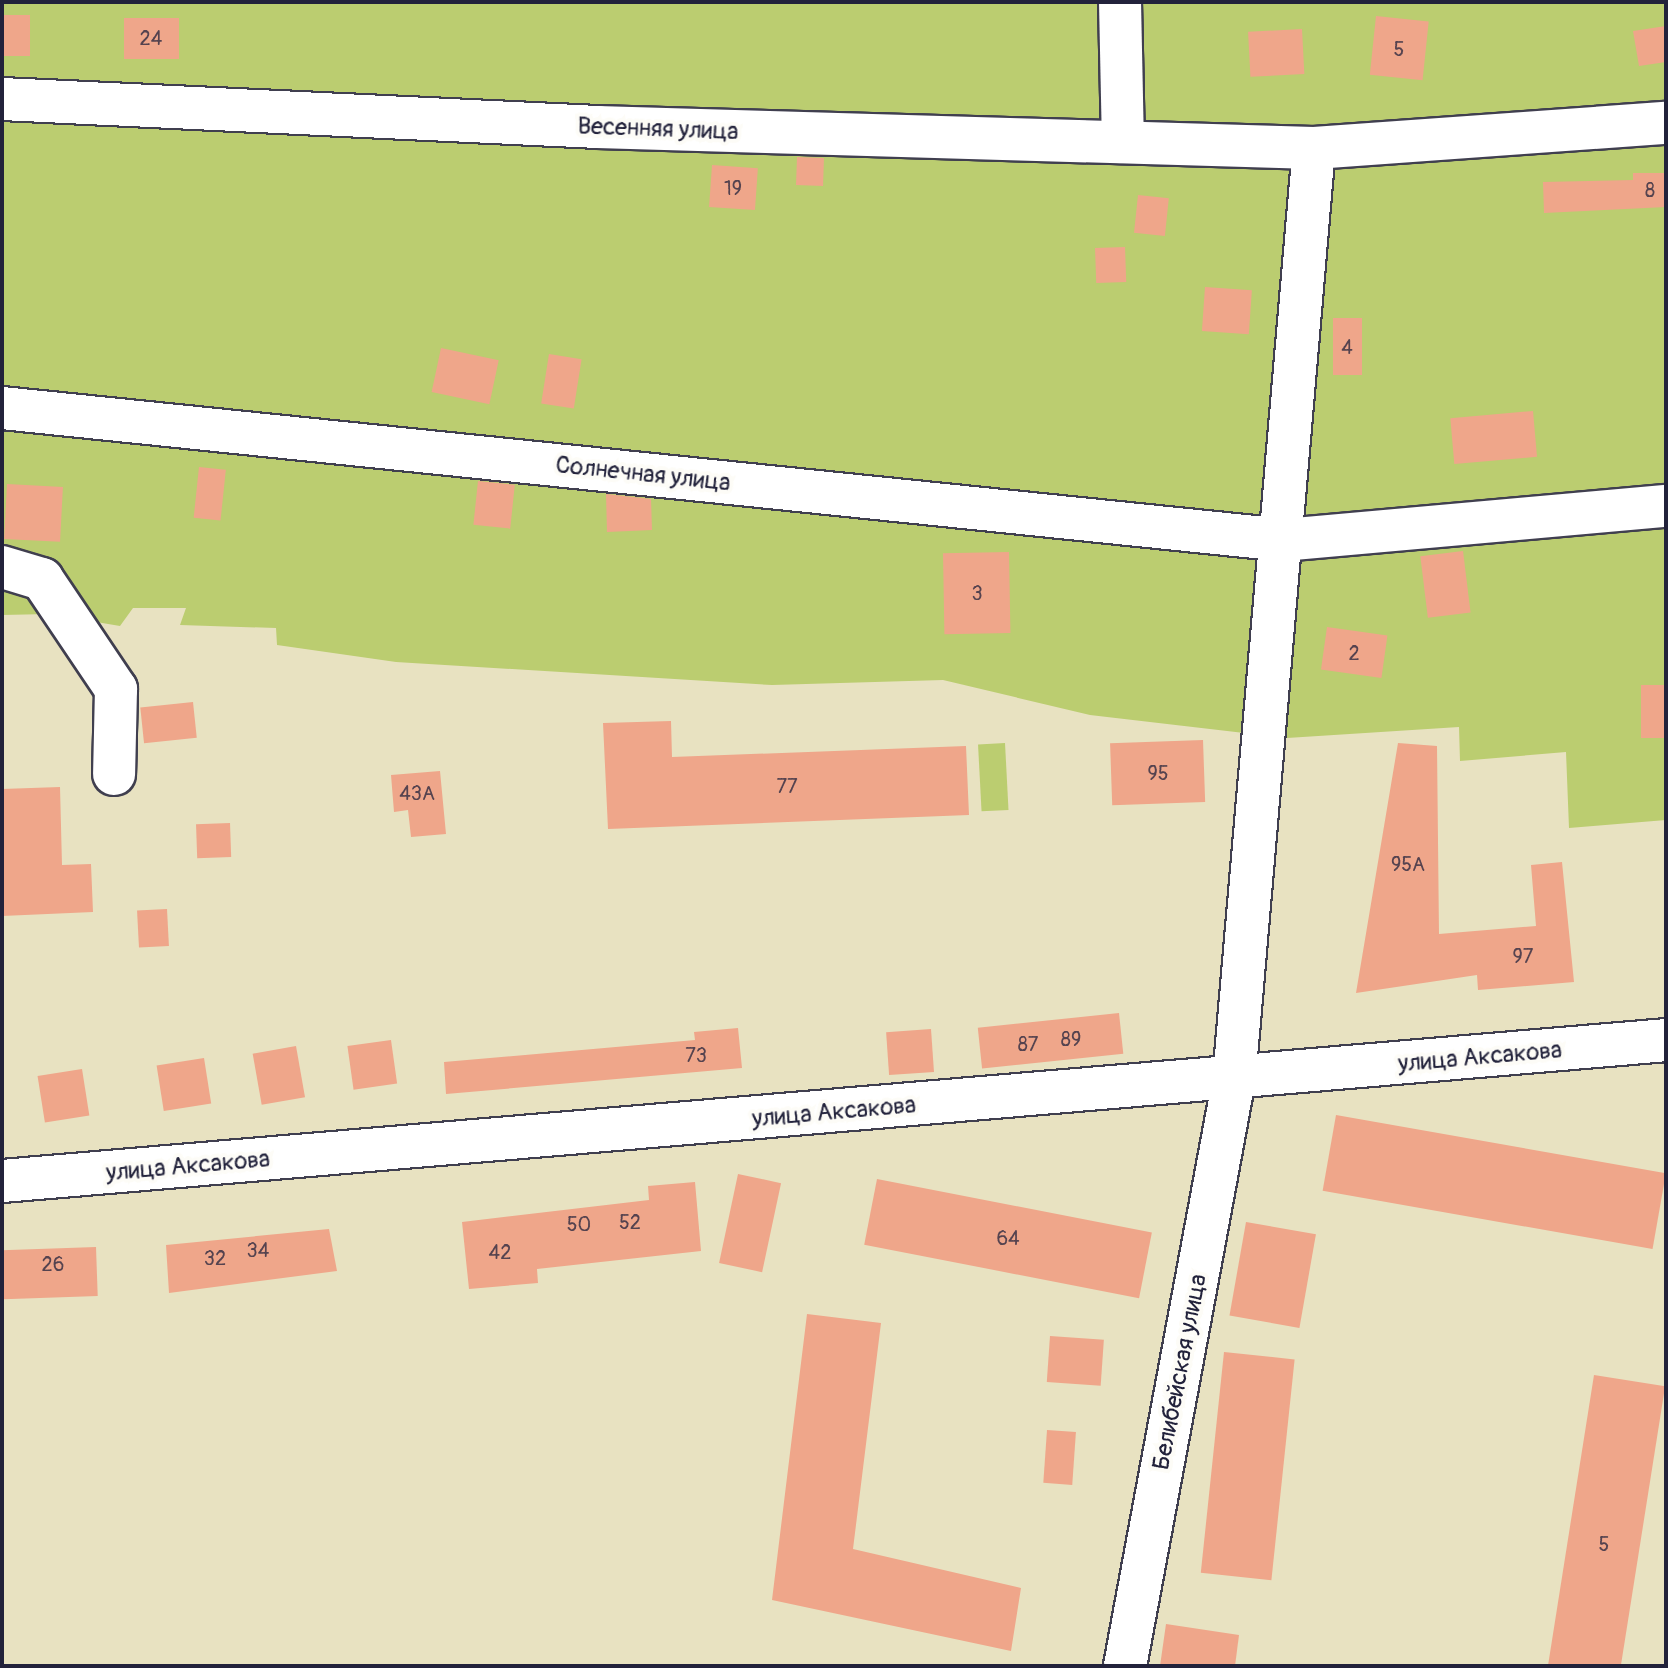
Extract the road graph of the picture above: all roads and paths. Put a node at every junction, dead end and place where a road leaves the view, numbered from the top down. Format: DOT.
graph roads {
  1 [pos="1120,2"];
  2 [pos="2,99"];
  3 [pos="1666,123"];
  4 [pos="1123,142"];
  5 [pos="1314,148"];
  6 [pos="2,408"];
  7 [pos="1666,506"];
  8 [pos="1283,540"];
  9 [pos="2,567"];
  10 [pos="114,774"];
  11 [pos="1666,1040"];
  12 [pos="1234,1079"];
  13 [pos="2,1181"];
  14 [pos="1125,1666"];
  1 -- 4 [label="street"];
  2 -- 4 [label="street, Весенняя улица"];
  3 -- 5 [label="street, Весенняя улица"];
  4 -- 5 [label="street, Весенняя улица"];
  5 -- 8 [label="street, Белибейская улица"];
  6 -- 8 [label="street, Солнечная улица"];
  7 -- 8 [label="street, Солнечная улица"];
  8 -- 12 [label="street, Белибейская улица"];
  9 -- 10 [label="street"];
  11 -- 12 [label="street, улица Аксакова"];
  12 -- 13 [label="street, улица Аксакова"];
  12 -- 14 [label="street, Белибейская улица"];
}
